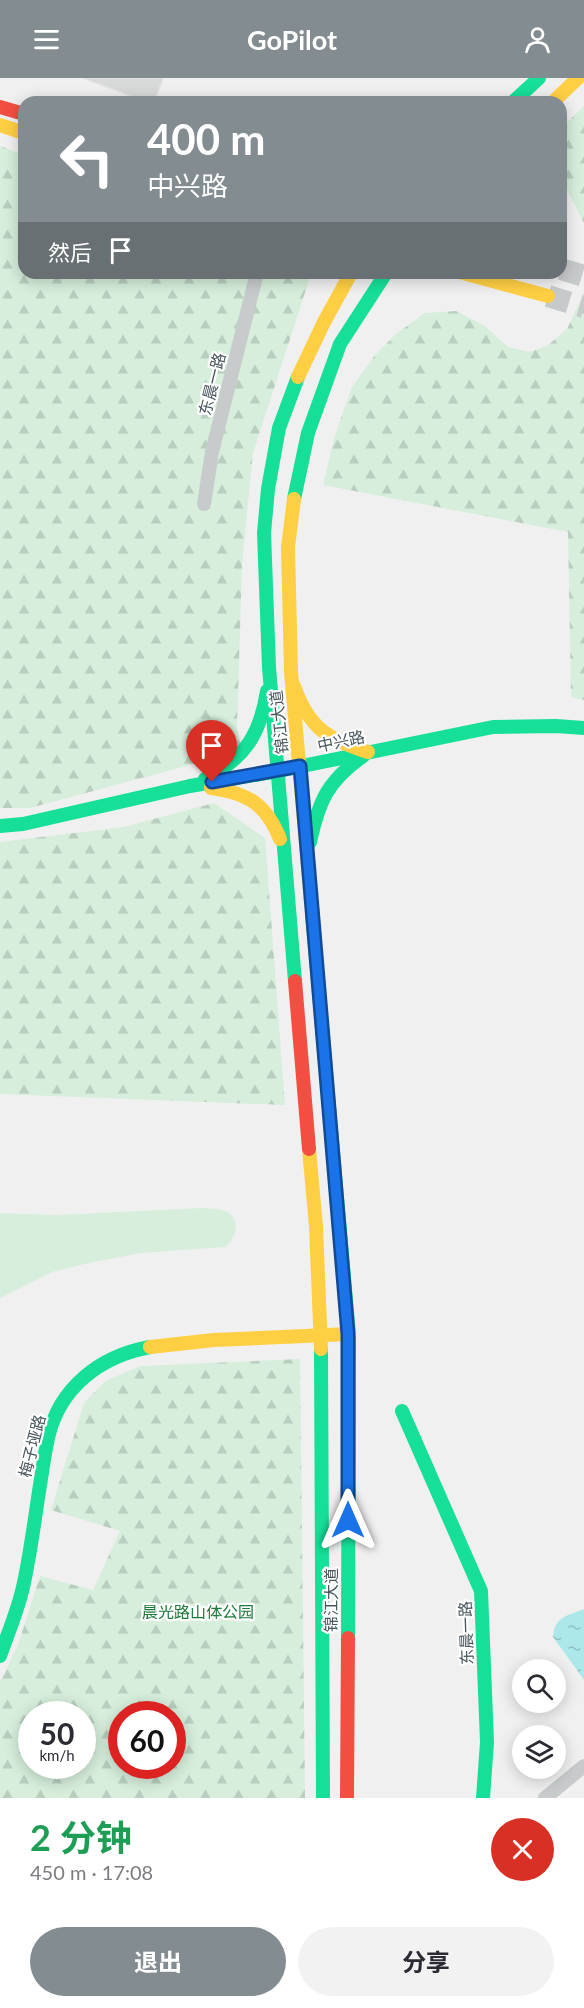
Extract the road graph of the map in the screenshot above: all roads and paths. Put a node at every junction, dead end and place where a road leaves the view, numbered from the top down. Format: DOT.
graph roads {
  1 [pos="539,78"];
  2 [pos="578,78"];
  3 [pos="520,96"];
  4 [pos="559,96"];
  5 [pos="0,107"];
  6 [pos="18,112"];
  7 [pos="0,125"];
  8 [pos="18,131"];
  9 [pos="255,279"];
  10 [pos="348,279"];
  11 [pos="382,279"];
  12 [pos="486,279"];
  13 [pos="548,296"];
  14 [pos="204,504"];
  15 [pos="270,667"];
  16 [pos="291,672"];
  17 [pos="584,728"];
  18 [pos="368,752"];
  19 [pos="300,766"];
  20 [pos="278,771"];
  21 [pos="190,786"];
  22 [pos="0,826"];
  23 [pos="285,855"];
  24 [pos="308,856"];
  25 [pos="348,1334"];
  26 [pos="321,1335"];
  27 [pos="402,1411"];
  28 [pos="0,1656"];
  29 [pos="584,1766"];
  30 [pos="323,1798"];
  31 [pos="347,1798"];
  32 [pos="483,1798"];
  33 [pos="545,1798"];
  1 -- 3 [label="main road"];
  2 -- 4 [label="main road"];
  5 -- 6 [label="main road"];
  7 -- 8 [label="main road"];
  9 -- 14 [label="street, 东晨一路"];
  10 -- 15 [label="main road, 锦江大道"];
  11 -- 16 [label="main road, 锦江大道"];
  12 -- 13 [label="main road"];
  15 -- 20 [label="main road, 锦江大道"];
  15 -- 21 [label="main road"];
  16 -- 18 [label="main road"];
  16 -- 19 [label="main road, 锦江大道"];
  17 -- 18 [label="main road, 中兴路"];
  18 -- 19 [label="main road, 中兴路"];
  18 -- 24 [label="main road"];
  19 -- 20 [label="main road, 中兴路"];
  19 -- 24 [label="main road, 锦江大道"];
  20 -- 21 [label="main road, 中兴路"];
  20 -- 23 [label="main road, 锦江大道"];
  21 -- 22 [label="main road, 中兴路"];
  21 -- 23 [label="main road"];
  23 -- 26 [label="main road, 锦江大道"];
  24 -- 25 [label="main road, 锦江大道"];
  25 -- 26 [label="main road, 梅子垭路"];
  25 -- 31 [label="main road, 锦江大道"];
  26 -- 28 [label="main road, 梅子垭路"];
  26 -- 30 [label="main road, 锦江大道"];
  27 -- 32 [label="main road, 东晨一路"];
  29 -- 33 [label="street"];
}
